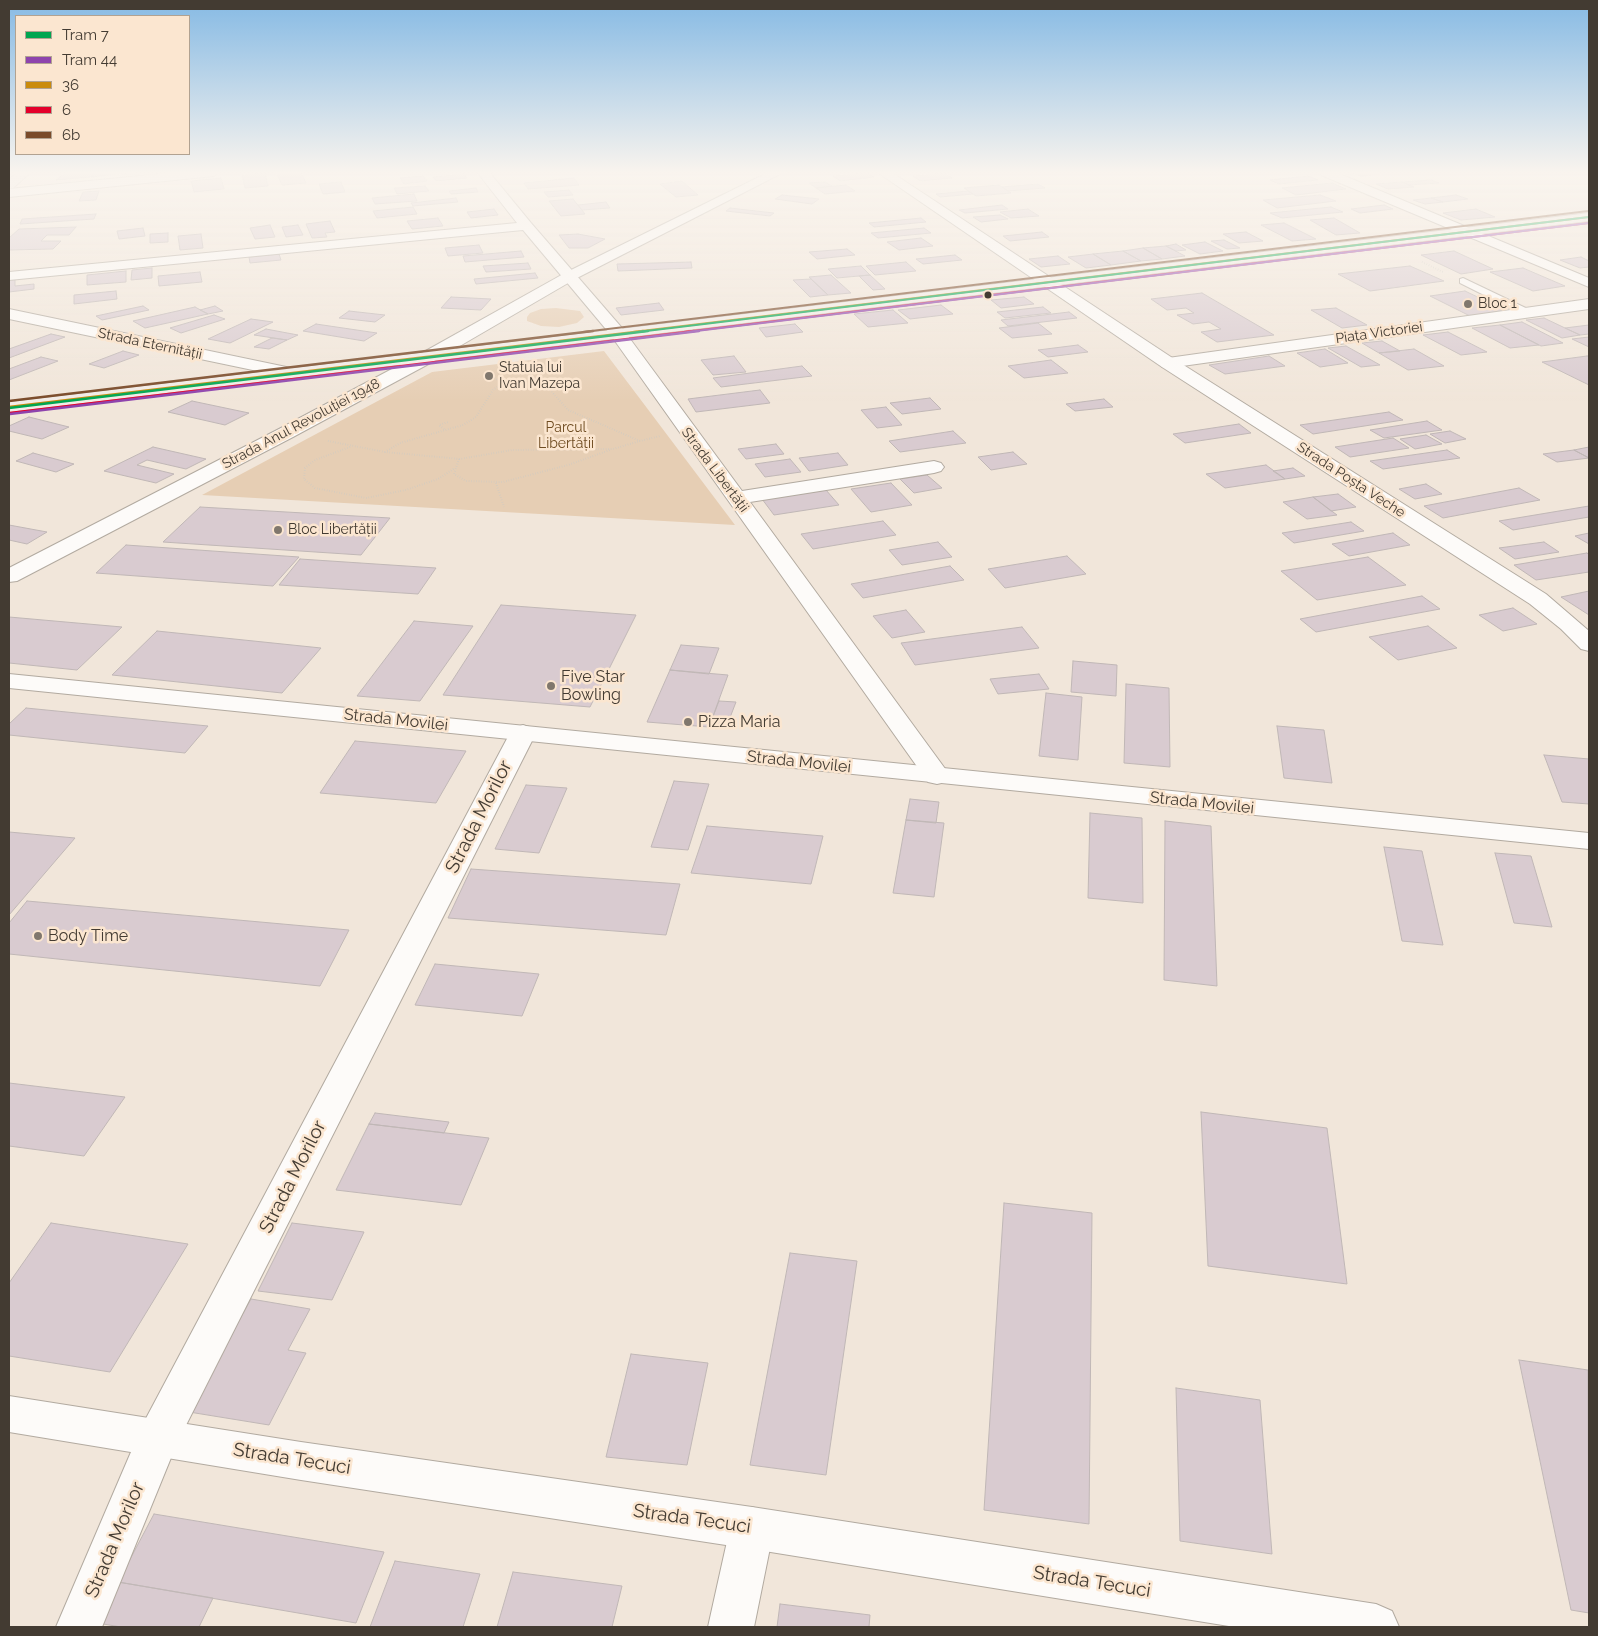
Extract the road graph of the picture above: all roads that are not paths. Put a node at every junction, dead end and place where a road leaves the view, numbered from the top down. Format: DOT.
graph roads {
  1 [pos="295,248"];
  2 [pos="546,248"];
  3 [pos="625,248"];
  4 [pos="997,248"];
  5 [pos="1330,248"];
  6 [pos="1507,248"];
  7 [pos="9,276"];
  8 [pos="570,276"];
  9 [pos="1463,281"];
  10 [pos="1047,282"];
  11 [pos="1589,283"];
  12 [pos="1589,304"];
  13 [pos="1528,312"];
  14 [pos="9,314"];
  15 [pos="617,332"];
  16 [pos="428,357"];
  17 [pos="1168,363"];
  18 [pos="292,373"];
  19 [pos="9,408"];
  20 [pos="934,467"];
  21 [pos="737,498"];
  22 [pos="9,576"];
  23 [pos="1589,644"];
  24 [pos="9,681"];
  25 [pos="523,733"];
  26 [pos="937,776"];
  27 [pos="1589,841"];
  28 [pos="9,1414"];
  29 [pos="158,1437"];
  30 [pos="752,1528"];
  31 [pos="79,1627"];
  32 [pos="731,1627"];
  33 [pos="1376,1627"];
  1 -- 7 [label="street"];
  2 -- 8 [label="street, Strada Libertății"];
  3 -- 8 [label="street, Strada Anul Revoluției 1948"];
  4 -- 10 [label="street, Strada Poșta Veche"];
  5 -- 10 [label="main road"];
  6 -- 11 [label="street"];
  8 -- 15 [label="street, Strada Libertății"];
  8 -- 16 [label="street, Strada Anul Revoluției 1948"];
  9 -- 13 [label="lane"];
  10 -- 15 [label="main road"];
  10 -- 17 [label="street, Strada Poșta Veche"];
  12 -- 13 [label="street, Piața Victoriei"];
  13 -- 17 [label="street, Piața Victoriei"];
  14 -- 18 [label="street, Strada Eternității"];
  15 -- 16 [label="main road"];
  15 -- 21 [label="street, Strada Libertății"];
  16 -- 18 [label="main road"];
  16 -- 22 [label="street, Strada Anul Revoluției 1948"];
  17 -- 23 [label="street, Strada Poșta Veche"];
  18 -- 19 [label="main road"];
  20 -- 21 [label="street"];
  21 -- 26 [label="street, Strada Libertății"];
  24 -- 25 [label="street, Strada Movilei"];
  25 -- 26 [label="street, Strada Movilei"];
  25 -- 29 [label="street, Strada Morilor"];
  26 -- 27 [label="street, Strada Movilei"];
  28 -- 29 [label="street, Strada Tecuci"];
  29 -- 30 [label="street, Strada Tecuci"];
  29 -- 31 [label="street, Strada Morilor"];
  30 -- 32 [label="street"];
  30 -- 33 [label="street, Strada Tecuci"];
}
